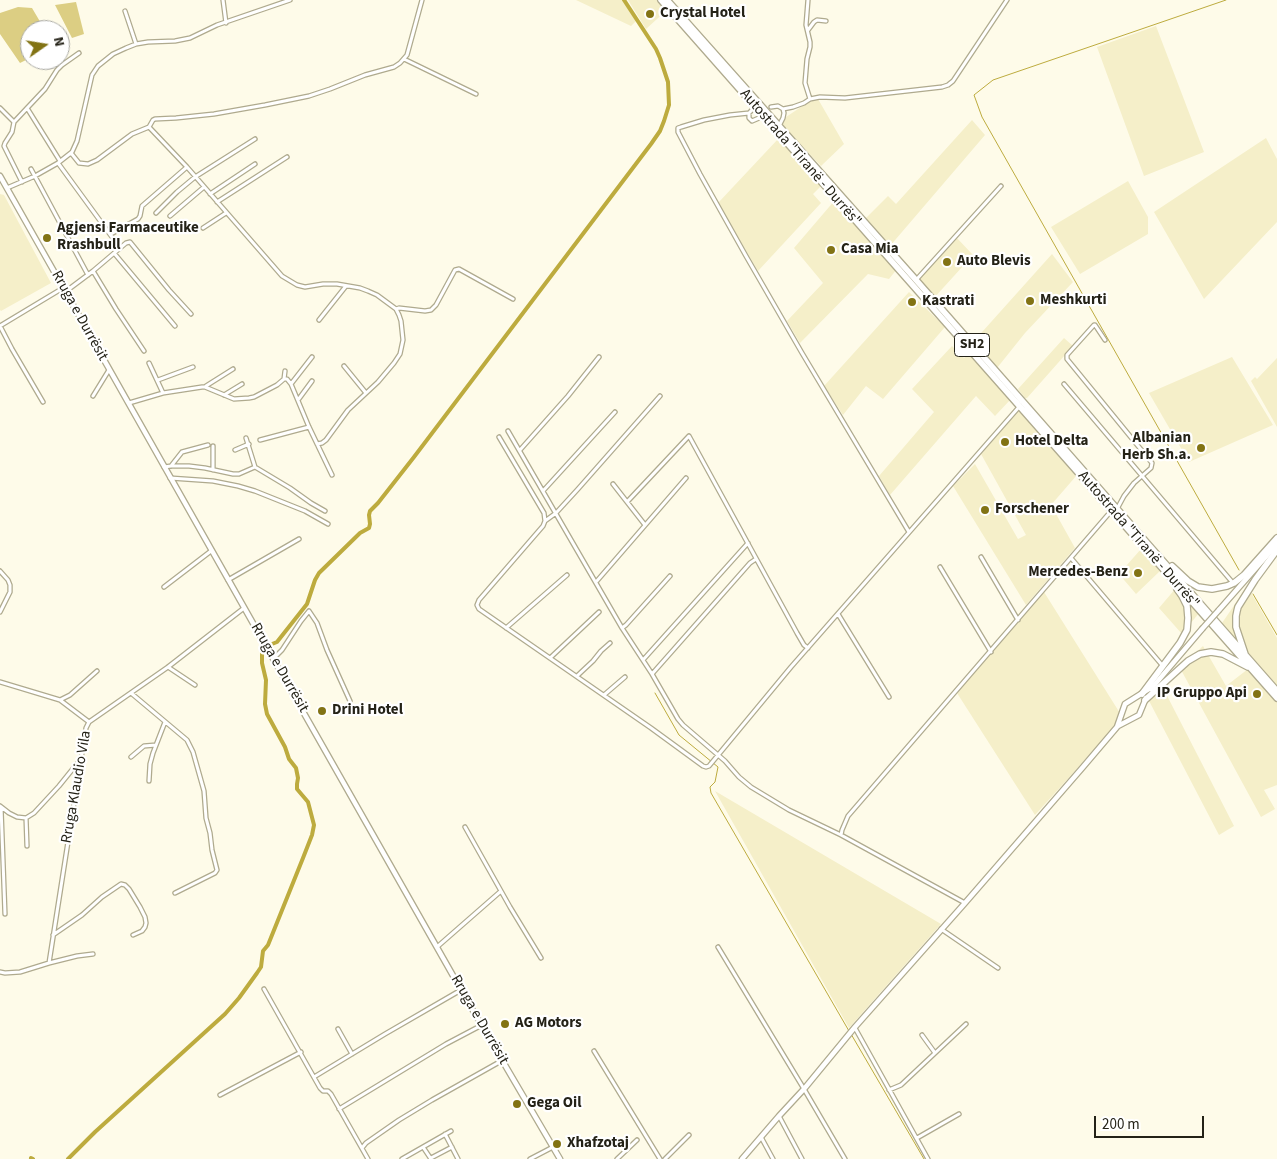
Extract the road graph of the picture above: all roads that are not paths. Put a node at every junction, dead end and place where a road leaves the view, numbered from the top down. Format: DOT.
graph roads {
  1 [pos="223,0"];
  2 [pos="290,0"];
  3 [pos="422,0"];
  4 [pos="661,0"];
  5 [pos="667,0"];
  6 [pos="808,0"];
  7 [pos="1007,0"];
  8 [pos="125,11"];
  9 [pos="826,21"];
  10 [pos="226,23"];
  11 [pos="808,30"];
  12 [pos="136,44"];
  13 [pos="79,53"];
  14 [pos="404,59"];
  15 [pos="476,94"];
  16 [pos="810,99"];
  17 [pos="755,106"];
  18 [pos="771,107"];
  19 [pos="0,108"];
  20 [pos="26,108"];
  21 [pos="783,109"];
  22 [pos="750,114"];
  23 [pos="759,118"];
  24 [pos="14,122"];
  25 [pos="779,126"];
  26 [pos="149,127"];
  27 [pos="255,139"];
  28 [pos="71,153"];
  29 [pos="287,157"];
  30 [pos="59,162"];
  31 [pos="255,164"];
  32 [pos="187,167"];
  33 [pos="31,169"];
  34 [pos="0,176"];
  35 [pos="35,176"];
  36 [pos="195,177"];
  37 [pos="22,182"];
  38 [pos="1001,186"];
  39 [pos="204,187"];
  40 [pos="7,188"];
  41 [pos="210,194"];
  42 [pos="217,202"];
  43 [pos="156,213"];
  44 [pos="226,213"];
  45 [pos="170,216"];
  46 [pos="203,228"];
  47 [pos="111,234"];
  48 [pos="120,248"];
  49 [pos="114,253"];
  50 [pos="93,272"];
  51 [pos="88,275"];
  52 [pos="916,280"];
  53 [pos="346,286"];
  54 [pos="64,290"];
  55 [pos="513,299"];
  56 [pos="396,309"];
  57 [pos="191,314"];
  58 [pos="319,320"];
  59 [pos="0,326"];
  60 [pos="175,326"];
  61 [pos="1105,340"];
  62 [pos="144,351"];
  63 [pos="312,357"];
  64 [pos="599,357"];
  65 [pos="149,363"];
  66 [pos="344,366"];
  67 [pos="193,367"];
  68 [pos="233,369"];
  69 [pos="109,370"];
  70 [pos="285,371"];
  71 [pos="284,379"];
  72 [pos="158,380"];
  73 [pos="312,381"];
  74 [pos="242,384"];
  75 [pos="291,384"];
  76 [pos="1064,384"];
  77 [pos="206,387"];
  78 [pos="163,393"];
  79 [pos="366,393"];
  80 [pos="224,395"];
  81 [pos="93,396"];
  82 [pos="660,396"];
  83 [pos="298,400"];
  84 [pos="43,402"];
  85 [pos="128,404"];
  86 [pos="1020,406"];
  87 [pos="615,412"];
  88 [pos="309,427"];
  89 [pos="508,431"];
  90 [pos="499,437"];
  91 [pos="246,438"];
  92 [pos="260,440"];
  93 [pos="249,444"];
  94 [pos="318,444"];
  95 [pos="208,445"];
  96 [pos="213,446"];
  97 [pos="235,450"];
  98 [pos="520,450"];
  99 [pos="171,466"];
  100 [pos="164,467"];
  101 [pos="256,467"];
  102 [pos="213,470"];
  103 [pos="332,475"];
  104 [pos="1142,476"];
  105 [pos="170,478"];
  106 [pos="686,478"];
  107 [pos="614,484"];
  108 [pos="543,491"];
  109 [pos="627,502"];
  110 [pos="1114,510"];
  111 [pos="325,511"];
  112 [pos="556,513"];
  113 [pos="545,521"];
  114 [pos="328,524"];
  115 [pos="645,525"];
  116 [pos="909,532"];
  117 [pos="1277,538"];
  118 [pos="299,539"];
  119 [pos="748,543"];
  120 [pos="1277,544"];
  121 [pos="1145,548"];
  122 [pos="1277,550"];
  123 [pos="212,551"];
  124 [pos="981,557"];
  125 [pos="1160,557"];
  126 [pos="1071,558"];
  127 [pos="756,559"];
  128 [pos="940,567"];
  129 [pos="0,571"];
  130 [pos="567,575"];
  131 [pos="670,576"];
  132 [pos="228,580"];
  133 [pos="596,582"];
  134 [pos="1233,583"];
  135 [pos="164,586"];
  136 [pos="244,608"];
  137 [pos="0,612"];
  138 [pos="599,612"];
  139 [pos="838,614"];
  140 [pos="1018,620"];
  141 [pos="506,628"];
  142 [pos="622,628"];
  143 [pos="610,643"];
  144 [pos="808,648"];
  145 [pos="991,652"];
  146 [pos="1246,656"];
  147 [pos="550,658"];
  148 [pos="273,659"];
  149 [pos="643,660"];
  150 [pos="1163,666"];
  151 [pos="168,667"];
  152 [pos="1252,669"];
  153 [pos="97,671"];
  154 [pos="652,674"];
  155 [pos="577,677"];
  156 [pos="625,677"];
  157 [pos="0,682"];
  158 [pos="195,685"];
  159 [pos="1277,691"];
  160 [pos="131,692"];
  161 [pos="604,695"];
  162 [pos="889,697"];
  163 [pos="1144,697"];
  164 [pos="1277,698"];
  165 [pos="60,700"];
  166 [pos="1133,700"];
  167 [pos="350,701"];
  168 [pos="1141,708"];
  169 [pos="1124,710"];
  170 [pos="1132,717"];
  171 [pos="89,722"];
  172 [pos="165,722"];
  173 [pos="1117,727"];
  174 [pos="156,745"];
  175 [pos="717,755"];
  176 [pos="131,757"];
  177 [pos="81,759"];
  178 [pos="149,781"];
  179 [pos="0,806"];
  180 [pos="26,818"];
  181 [pos="465,827"];
  182 [pos="841,835"];
  183 [pos="26,846"];
  184 [pos="501,891"];
  185 [pos="175,893"];
  186 [pos="965,902"];
  187 [pos="5,914"];
  188 [pos="941,929"];
  189 [pos="53,935"];
  190 [pos="133,935"];
  191 [pos="437,947"];
  192 [pos="718,947"];
  193 [pos="93,954"];
  194 [pos="541,958"];
  195 [pos="49,963"];
  196 [pos="998,968"];
  197 [pos="0,972"];
  198 [pos="264,989"];
  199 [pos="461,990"];
  200 [pos="966,1024"];
  201 [pos="482,1025"];
  202 [pos="338,1029"];
  203 [pos="852,1030"];
  204 [pos="922,1035"];
  205 [pos="594,1051"];
  206 [pos="300,1052"];
  207 [pos="935,1053"];
  208 [pos="352,1054"];
  209 [pos="503,1060"];
  210 [pos="314,1077"];
  211 [pos="804,1089"];
  212 [pos="889,1090"];
  213 [pos="220,1095"];
  214 [pos="339,1109"];
  215 [pos="960,1114"];
  216 [pos="779,1116"];
  217 [pos="451,1131"];
  218 [pos="446,1134"];
  219 [pos="689,1135"];
  220 [pos="760,1137"];
  221 [pos="916,1138"];
  222 [pos="637,1140"];
  223 [pos="423,1147"];
  224 [pos="452,1147"];
  225 [pos="553,1147"];
  226 [pos="362,1148"];
  227 [pos="431,1158"];
  228 [pos="368,1159"];
  229 [pos="402,1159"];
  230 [pos="458,1159"];
  231 [pos="531,1159"];
  232 [pos="560,1159"];
  233 [pos="617,1159"];
  234 [pos="660,1159"];
  235 [pos="665,1159"];
  236 [pos="742,1159"];
  237 [pos="773,1159"];
  238 [pos="802,1159"];
  239 [pos="844,1159"];
  240 [pos="928,1159"];
  1 -- 10 [label="street"];
  2 -- 10 [label="street"];
  3 -- 14 [label="street"];
  4 -- 17 [label="highway, Autostrada \"Tiranë - Durrës\" / SH2"];
  5 -- 25 [label="highway, Autostrada \"Tiranë - Durrës\" / SH2"];
  6 -- 11 [label="street"];
  7 -- 16 [label="street"];
  8 -- 12 [label="street"];
  9 -- 11 [label="street"];
  10 -- 12 [label="street"];
  11 -- 16 [label="street"];
  12 -- 28 [label="street"];
  13 -- 20 [label="street"];
  14 -- 15 [label="street"];
  14 -- 26 [label="street"];
  16 -- 21 [label="street"];
  17 -- 22 [label="street"];
  17 -- 86 [label="highway, Autostrada \"Tiranë - Durrës\" / SH2"];
  18 -- 21 [label="street"];
  19 -- 24 [label="street"];
  20 -- 24 [label="street"];
  20 -- 30 [label="street"];
  21 -- 25 [label="street"];
  22 -- 23 [label="street"];
  22 -- 116 [label="street"];
  24 -- 37 [label="street"];
  25 -- 52 [label="highway, Autostrada \"Tiranë - Durrës\" / SH2"];
  26 -- 28 [label="street"];
  26 -- 32 [label="street"];
  27 -- 36 [label="street"];
  28 -- 30 [label="street"];
  29 -- 42 [label="street"];
  30 -- 35 [label="street"];
  30 -- 47 [label="street"];
  31 -- 41 [label="street"];
  32 -- 36 [label="street"];
  32 -- 47 [label="street"];
  33 -- 35 [label="street"];
  34 -- 40 [label="main road, Rruga e Durrësit"];
  35 -- 37 [label="street"];
  35 -- 51 [label="street"];
  36 -- 39 [label="street"];
  36 -- 43 [label="street"];
  37 -- 40 [label="street"];
  38 -- 52 [label="street"];
  39 -- 41 [label="street"];
  39 -- 45 [label="street"];
  40 -- 54 [label="main road, Rruga e Durrësit"];
  41 -- 42 [label="street"];
  42 -- 44 [label="street"];
  44 -- 46 [label="street"];
  44 -- 53 [label="street"];
  47 -- 48 [label="street"];
  48 -- 49 [label="street"];
  48 -- 57 [label="street"];
  49 -- 50 [label="street"];
  49 -- 60 [label="street"];
  50 -- 51 [label="street"];
  50 -- 62 [label="street"];
  51 -- 54 [label="street"];
  52 -- 110 [label="highway, Autostrada \"Tiranë - Durrës\" / SH2"];
  53 -- 56 [label="street"];
  53 -- 58 [label="street"];
  54 -- 59 [label="street"];
  54 -- 69 [label="main road, Rruga e Durrësit"];
  55 -- 56 [label="street"];
  56 -- 79 [label="street"];
  59 -- 84 [label="street"];
  61 -- 104 [label="street"];
  63 -- 75 [label="street"];
  64 -- 98 [label="street"];
  65 -- 72 [label="street"];
  66 -- 79 [label="street"];
  67 -- 72 [label="street"];
  68 -- 77 [label="street"];
  69 -- 81 [label="street"];
  69 -- 85 [label="main road, Rruga e Durrësit"];
  70 -- 71 [label="street"];
  71 -- 75 [label="street"];
  71 -- 80 [label="street"];
  72 -- 78 [label="street"];
  73 -- 83 [label="street"];
  74 -- 80 [label="street"];
  75 -- 83 [label="street"];
  76 -- 104 [label="street"];
  77 -- 78 [label="street"];
  77 -- 80 [label="street"];
  78 -- 85 [label="street"];
  79 -- 94 [label="street"];
  82 -- 112 [label="street"];
  83 -- 88 [label="street"];
  85 -- 100 [label="main road, Rruga e Durrësit"];
  86 -- 110 [label="highway, Autostrada \"Tiranë - Durrës\" / SH2"];
  86 -- 116 [label="street"];
  87 -- 108 [label="street"];
  88 -- 92 [label="street"];
  88 -- 94 [label="street"];
  89 -- 98 [label="street"];
  90 -- 113 [label="street"];
  91 -- 93 [label="street"];
  93 -- 97 [label="street"];
  93 -- 101 [label="street"];
  94 -- 103 [label="street"];
  95 -- 99 [label="street"];
  96 -- 102 [label="street"];
  98 -- 108 [label="street"];
  99 -- 100 [label="street"];
  99 -- 102 [label="street"];
  100 -- 105 [label="main road, Rruga e Durrësit"];
  101 -- 102 [label="street"];
  101 -- 111 [label="street"];
  104 -- 110 [label="street"];
  104 -- 134 [label="street"];
  105 -- 114 [label="street"];
  105 -- 123 [label="main road, Rruga e Durrësit"];
  106 -- 115 [label="street"];
  107 -- 109 [label="street"];
  108 -- 112 [label="street"];
  109 -- 115 [label="street"];
  109 -- 119 [label="street"];
  110 -- 121 [label="highway, Autostrada \"Tiranë - Durrës\" / SH2"];
  110 -- 125 [label="highway, Autostrada \"Tiranë - Durrës\" / SH2"];
  110 -- 126 [label="street"];
  112 -- 113 [label="street"];
  112 -- 133 [label="street"];
  113 -- 141 [label="street"];
  115 -- 133 [label="street"];
  116 -- 139 [label="street"];
  117 -- 134 [label="highway"];
  118 -- 132 [label="street"];
  119 -- 127 [label="street"];
  119 -- 149 [label="street"];
  120 -- 163 [label="main road, bridge"];
  121 -- 150 [label="highway"];
  121 -- 152 [label="highway, Autostrada \"Tiranë - Durrës\" / SH2"];
  122 -- 146 [label="highway"];
  123 -- 132 [label="main road, Rruga e Durrësit"];
  123 -- 135 [label="street"];
  124 -- 140 [label="street"];
  125 -- 134 [label="highway"];
  125 -- 146 [label="highway, Autostrada \"Tiranë - Durrës\" / SH2"];
  126 -- 140 [label="street"];
  126 -- 150 [label="street"];
  127 -- 144 [label="street"];
  127 -- 154 [label="street"];
  128 -- 145 [label="street"];
  129 -- 137 [label="street"];
  130 -- 141 [label="street"];
  131 -- 142 [label="street"];
  132 -- 136 [label="main road, Rruga e Durrësit"];
  133 -- 142 [label="street"];
  136 -- 148 [label="main road, Rruga e Durrësit"];
  136 -- 151 [label="street, Rruga Klaudio Vila"];
  138 -- 147 [label="street"];
  139 -- 144 [label="street"];
  139 -- 162 [label="street"];
  140 -- 145 [label="street"];
  141 -- 147 [label="street"];
  142 -- 149 [label="street"];
  143 -- 155 [label="street"];
  144 -- 175 [label="street"];
  145 -- 182 [label="street"];
  146 -- 159 [label="highway, Autostrada \"Tiranë - Durrës\" / SH2"];
  147 -- 155 [label="street"];
  148 -- 167 [label="street"];
  148 -- 191 [label="main road, Rruga e Durrësit"];
  149 -- 154 [label="street"];
  150 -- 163 [label="highway"];
  151 -- 158 [label="street"];
  151 -- 160 [label="street, Rruga Klaudio Vila"];
  152 -- 163 [label="highway"];
  152 -- 164 [label="highway, Autostrada \"Tiranë - Durrës\" / SH2"];
  153 -- 165 [label="street"];
  154 -- 175 [label="street"];
  155 -- 161 [label="street"];
  156 -- 161 [label="street"];
  157 -- 165 [label="street"];
  160 -- 171 [label="street, Rruga Klaudio Vila"];
  160 -- 172 [label="street"];
  161 -- 175 [label="street"];
  163 -- 166 [label="main road"];
  163 -- 168 [label="main road"];
  165 -- 171 [label="street"];
  166 -- 168 [label="main road"];
  166 -- 169 [label="main road"];
  168 -- 170 [label="main road"];
  169 -- 170 [label="main road"];
  169 -- 173 [label="main road"];
  170 -- 173 [label="main road"];
  171 -- 177 [label="street, Rruga Klaudio Vila"];
  172 -- 174 [label="street"];
  172 -- 185 [label="street"];
  173 -- 186 [label="main road"];
  174 -- 176 [label="street"];
  174 -- 178 [label="street"];
  175 -- 182 [label="street"];
  177 -- 180 [label="street"];
  177 -- 189 [label="street, Rruga Klaudio Vila"];
  179 -- 180 [label="street"];
  179 -- 187 [label="street"];
  180 -- 183 [label="street"];
  181 -- 184 [label="street"];
  182 -- 186 [label="street"];
  184 -- 191 [label="street"];
  184 -- 194 [label="street"];
  186 -- 188 [label="main road"];
  188 -- 196 [label="street"];
  188 -- 203 [label="main road"];
  189 -- 190 [label="street"];
  189 -- 195 [label="street, Rruga Klaudio Vila"];
  191 -- 199 [label="main road, Rruga e Durrësit"];
  192 -- 211 [label="street"];
  193 -- 195 [label="street"];
  195 -- 197 [label="street"];
  198 -- 206 [label="street"];
  199 -- 201 [label="main road, Rruga e Durrësit"];
  199 -- 208 [label="street"];
  200 -- 207 [label="street"];
  201 -- 209 [label="main road, Rruga e Durrësit"];
  201 -- 214 [label="street"];
  202 -- 208 [label="street"];
  203 -- 211 [label="main road"];
  203 -- 212 [label="street"];
  204 -- 207 [label="street"];
  205 -- 234 [label="street"];
  206 -- 210 [label="street"];
  206 -- 213 [label="street"];
  207 -- 212 [label="street"];
  208 -- 210 [label="street"];
  209 -- 225 [label="main road, Rruga e Durrësit"];
  209 -- 226 [label="street"];
  210 -- 214 [label="street"];
  211 -- 216 [label="main road"];
  211 -- 239 [label="street"];
  212 -- 221 [label="street"];
  214 -- 226 [label="street"];
  215 -- 221 [label="street"];
  216 -- 220 [label="main road"];
  216 -- 238 [label="street"];
  217 -- 218 [label="street"];
  218 -- 223 [label="street"];
  218 -- 224 [label="street"];
  219 -- 235 [label="street"];
  220 -- 236 [label="main road"];
  220 -- 237 [label="street"];
  221 -- 240 [label="street"];
  222 -- 233 [label="street"];
  223 -- 227 [label="street"];
  223 -- 229 [label="street"];
  224 -- 227 [label="street"];
  224 -- 230 [label="street"];
  225 -- 231 [label="street"];
  225 -- 232 [label="main road, Rruga e Durrësit"];
  226 -- 228 [label="street"];
}
